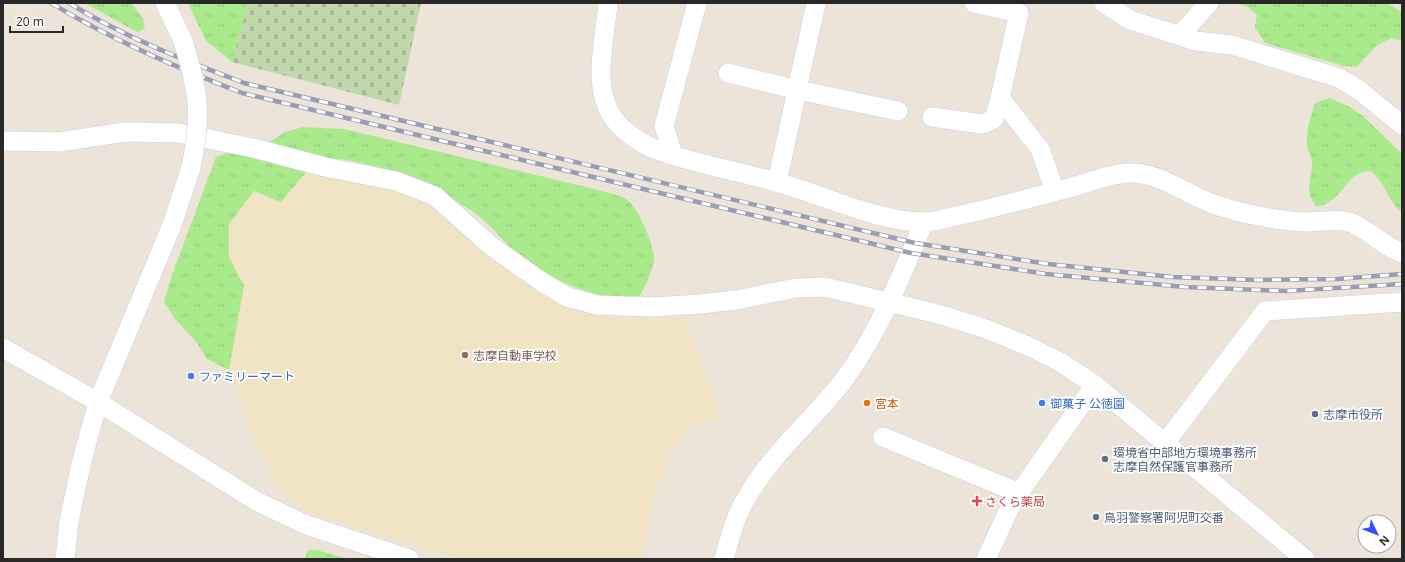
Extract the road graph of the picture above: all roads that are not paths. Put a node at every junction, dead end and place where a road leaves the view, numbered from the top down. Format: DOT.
graph roads {
  1 [pos="165,3"];
  2 [pos="608,3"];
  3 [pos="697,3"];
  4 [pos="816,3"];
  5 [pos="974,3"];
  6 [pos="1104,3"];
  7 [pos="1209,3"];
  8 [pos="1180,35"];
  9 [pos="728,73"];
  10 [pos="798,90"];
  11 [pos="1000,98"];
  12 [pos="898,111"];
  13 [pos="932,117"];
  14 [pos="1402,125"];
  15 [pos="3,141"];
  16 [pos="672,155"];
  17 [pos="777,182"];
  18 [pos="1055,192"];
  19 [pos="924,222"];
  20 [pos="1402,253"];
  21 [pos="889,302"];
  22 [pos="1402,302"];
  23 [pos="3,348"];
  24 [pos="1095,385"];
  25 [pos="98,402"];
  26 [pos="884,437"];
  27 [pos="1166,442"];
  28 [pos="1019,493"];
  29 [pos="66,559"];
  30 [pos="409,559"];
  31 [pos="724,559"];
  32 [pos="986,559"];
  33 [pos="1305,559"];
  1 -- 25 [label="street, bridge"];
  2 -- 16 [label="street"];
  3 -- 16 [label="street"];
  4 -- 10 [label="street"];
  5 -- 11 [label="street"];
  6 -- 8 [label="street"];
  7 -- 8 [label="street"];
  8 -- 14 [label="street"];
  9 -- 10 [label="street"];
  10 -- 12 [label="street"];
  10 -- 17 [label="street"];
  11 -- 13 [label="street"];
  11 -- 18 [label="street"];
  15 -- 21 [label="street"];
  16 -- 17 [label="street"];
  17 -- 19 [label="street"];
  18 -- 19 [label="street"];
  18 -- 20 [label="street"];
  19 -- 21 [label="street"];
  21 -- 24 [label="street"];
  21 -- 31 [label="street"];
  22 -- 27 [label="street"];
  23 -- 25 [label="street"];
  24 -- 27 [label="street"];
  24 -- 28 [label="street"];
  25 -- 29 [label="street"];
  25 -- 30 [label="street"];
  26 -- 28 [label="street"];
  27 -- 33 [label="street"];
  28 -- 32 [label="street"];
}
